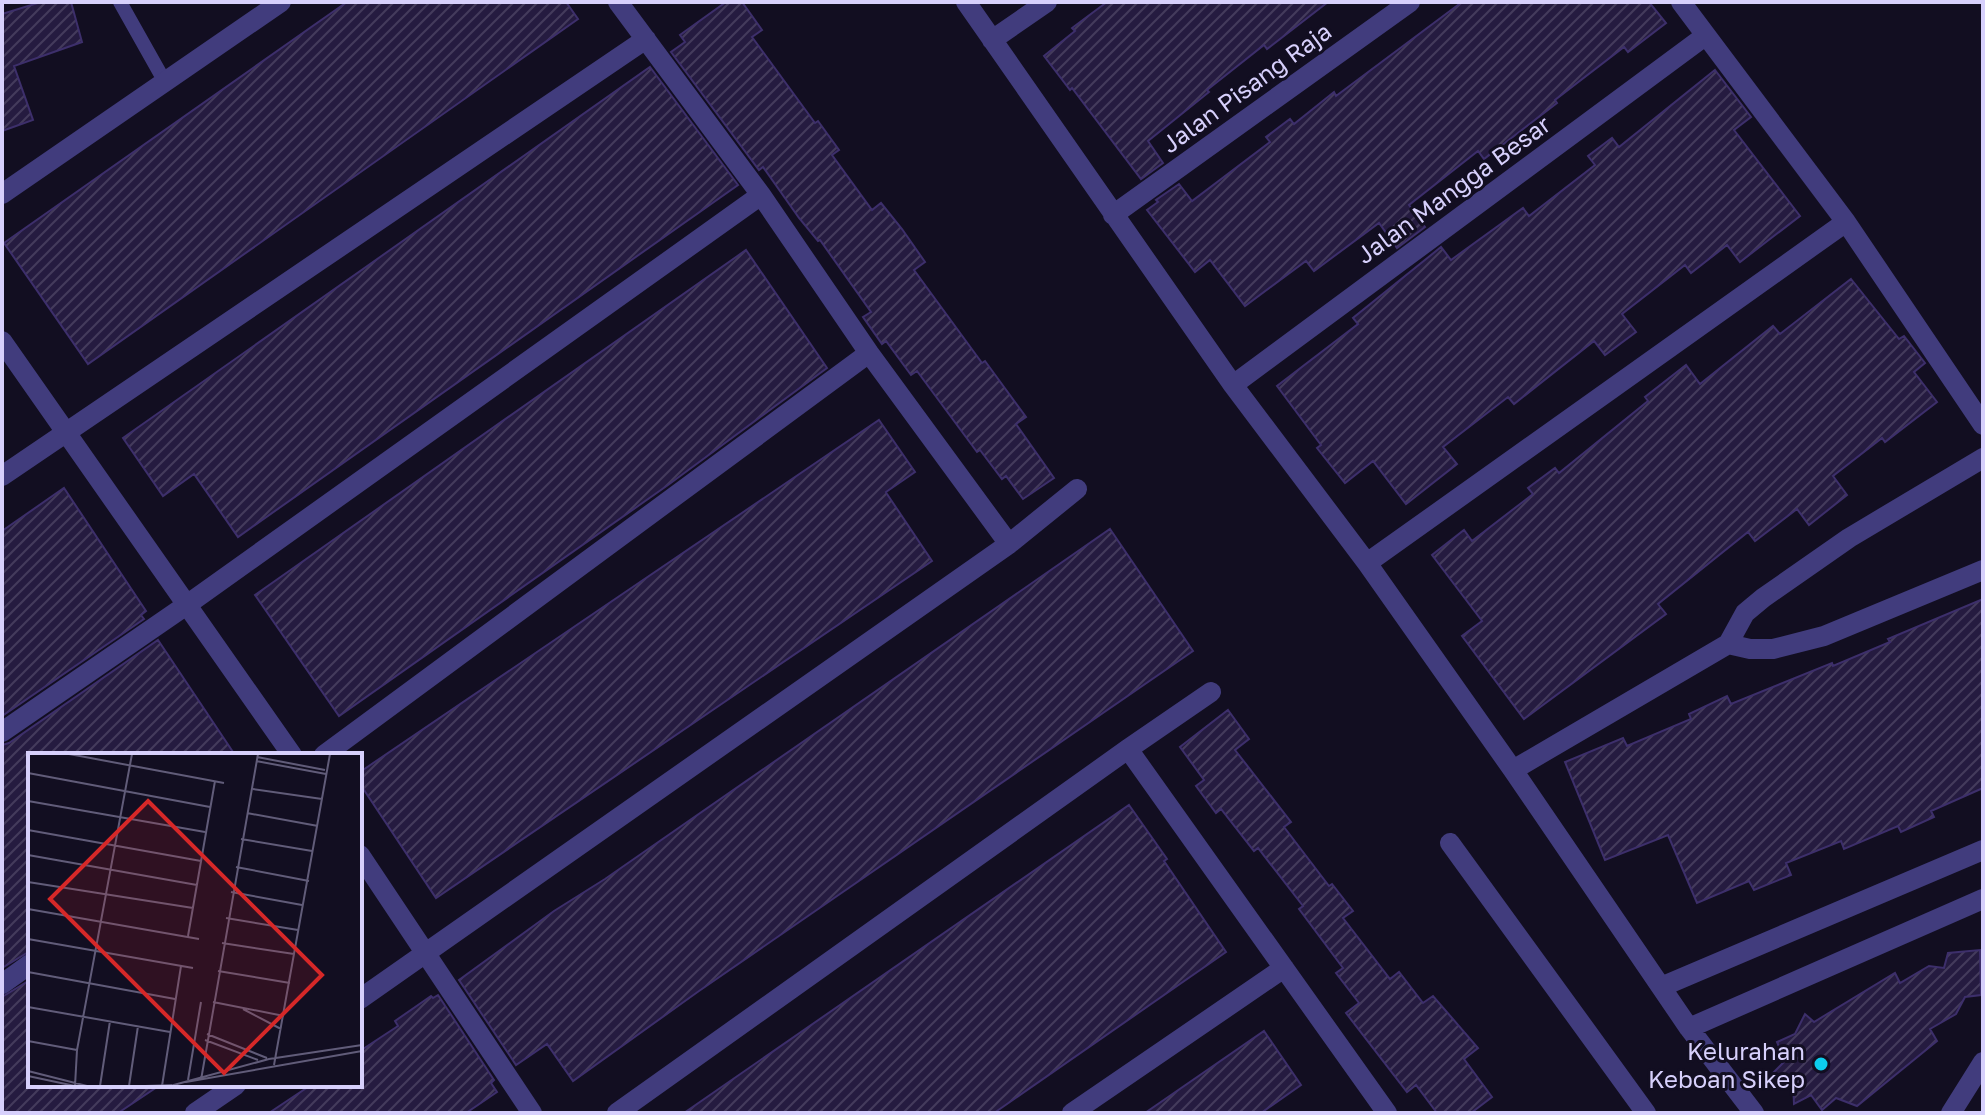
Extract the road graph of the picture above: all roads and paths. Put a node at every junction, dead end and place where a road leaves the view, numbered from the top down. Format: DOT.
graph roads {
  1 [pos="120,2"];
  2 [pos="281,2"];
  3 [pos="618,2"];
  4 [pos="966,2"];
  5 [pos="1047,2"];
  6 [pos="1410,2"];
  7 [pos="1681,2"];
  8 [pos="1705,36"];
  9 [pos="646,39"];
  10 [pos="992,40"];
  11 [pos="165,82"];
  12 [pos="2,194"];
  13 [pos="761,195"];
  14 [pos="1113,215"];
  15 [pos="1846,222"];
  16 [pos="2,341"];
  17 [pos="869,353"];
  18 [pos="1233,385"];
  19 [pos="1983,425"];
  20 [pos="66,432"];
  21 [pos="1983,458"];
  22 [pos="2,476"];
  23 [pos="1077,489"];
  24 [pos="1009,544"];
  25 [pos="1367,563"];
  26 [pos="1983,570"];
  27 [pos="188,604"];
  28 [pos="1728,644"];
  29 [pos="1211,692"];
  30 [pos="2,732"];
  31 [pos="1128,749"];
  32 [pos="291,753"];
  33 [pos="327,753"];
  34 [pos="1513,770"];
  35 [pos="1450,843"];
  36 [pos="1983,850"];
  37 [pos="362,858"];
  38 [pos="1983,899"];
  39 [pos="427,953"];
  40 [pos="28,965"];
  41 [pos="1284,968"];
  42 [pos="2,984"];
  43 [pos="1661,987"];
  44 [pos="362,998"];
  45 [pos="1689,1028"];
  46 [pos="1983,1062"];
  47 [pos="233,1087"];
  48 [pos="1752,1112"];
  49 [pos="195,1113"];
  50 [pos="532,1113"];
  51 [pos="617,1113"];
  52 [pos="1072,1113"];
  53 [pos="1387,1113"];
  54 [pos="1646,1113"];
  55 [pos="1951,1113"];
  1 -- 11 [label="lane"];
  2 -- 11 [label="street"];
  3 -- 9 [label="street"];
  4 -- 10 [label="street"];
  5 -- 10 [label="street"];
  6 -- 14 [label="street, Jalan Pisang Raja"];
  7 -- 8 [label="street"];
  8 -- 15 [label="street"];
  8 -- 18 [label="street, Jalan Mangga Besar"];
  9 -- 13 [label="street"];
  9 -- 20 [label="street"];
  10 -- 14 [label="street"];
  11 -- 12 [label="street"];
  13 -- 17 [label="street"];
  13 -- 27 [label="street"];
  14 -- 18 [label="street"];
  15 -- 19 [label="street"];
  15 -- 25 [label="street"];
  16 -- 20 [label="street"];
  17 -- 24 [label="street"];
  17 -- 33 [label="street"];
  18 -- 25 [label="street"];
  20 -- 22 [label="street"];
  20 -- 27 [label="street"];
  21 -- 28 [label="street"];
  23 -- 24 [label="street"];
  24 -- 39 [label="street"];
  25 -- 34 [label="street"];
  26 -- 28 [label="street"];
  27 -- 30 [label="street"];
  27 -- 32 [label="street"];
  28 -- 34 [label="street"];
  29 -- 31 [label="street"];
  31 -- 41 [label="street"];
  31 -- 51 [label="street"];
  34 -- 43 [label="street"];
  35 -- 54 [label="street"];
  36 -- 43 [label="street"];
  37 -- 39 [label="street"];
  38 -- 45 [label="street"];
  39 -- 44 [label="street"];
  39 -- 50 [label="street"];
  40 -- 42 [label="street"];
  41 -- 52 [label="street"];
  41 -- 53 [label="street"];
  43 -- 45 [label="street"];
  45 -- 48 [label="street"];
  46 -- 55 [label="street"];
  47 -- 49 [label="street"];
}
